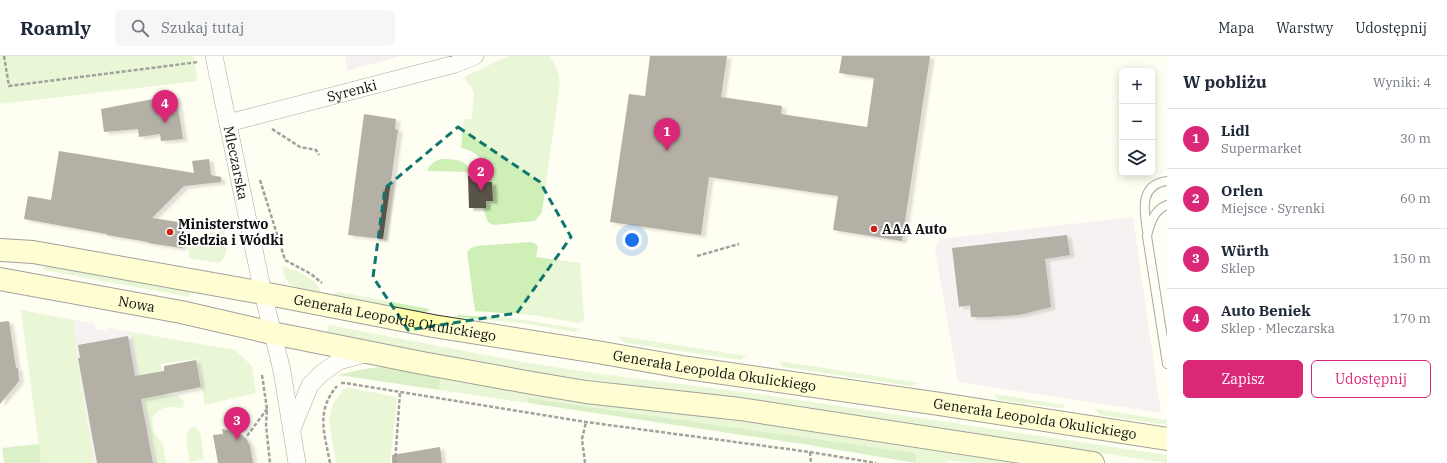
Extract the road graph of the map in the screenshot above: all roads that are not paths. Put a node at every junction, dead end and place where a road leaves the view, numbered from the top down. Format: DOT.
graph roads {
  1 [pos="475,56"];
  2 [pos="208,59"];
  3 [pos="228,123"];
  4 [pos="1167,181"];
  5 [pos="1167,205"];
  6 [pos="1147,236"];
  7 [pos="0,250"];
  8 [pos="0,279"];
  9 [pos="263,293"];
  10 [pos="272,333"];
  11 [pos="370,353"];
  12 [pos="1167,364"];
  13 [pos="292,429"];
  14 [pos="1167,439"];
  15 [pos="297,463"];
  16 [pos="1093,463"];
  1 -- 3 [label="street, Syrenki"];
  2 -- 3 [label="street, Mleczarska"];
  3 -- 9 [label="street, Mleczarska"];
  4 -- 6 [label="lane"];
  5 -- 6 [label="lane"];
  6 -- 12 [label="lane"];
  7 -- 9 [label="main road"];
  8 -- 10 [label="main road, Nowa"];
  9 -- 10 [label="street, Mleczarska"];
  9 -- 14 [label="main road, Generała Leopolda Okulickiego"];
  10 -- 11 [label="main road"];
  10 -- 13 [label="street, Mleczarska"];
  11 -- 13 [label="street"];
  11 -- 16 [label="main road"];
  13 -- 15 [label="street, Mleczarska"];
}
